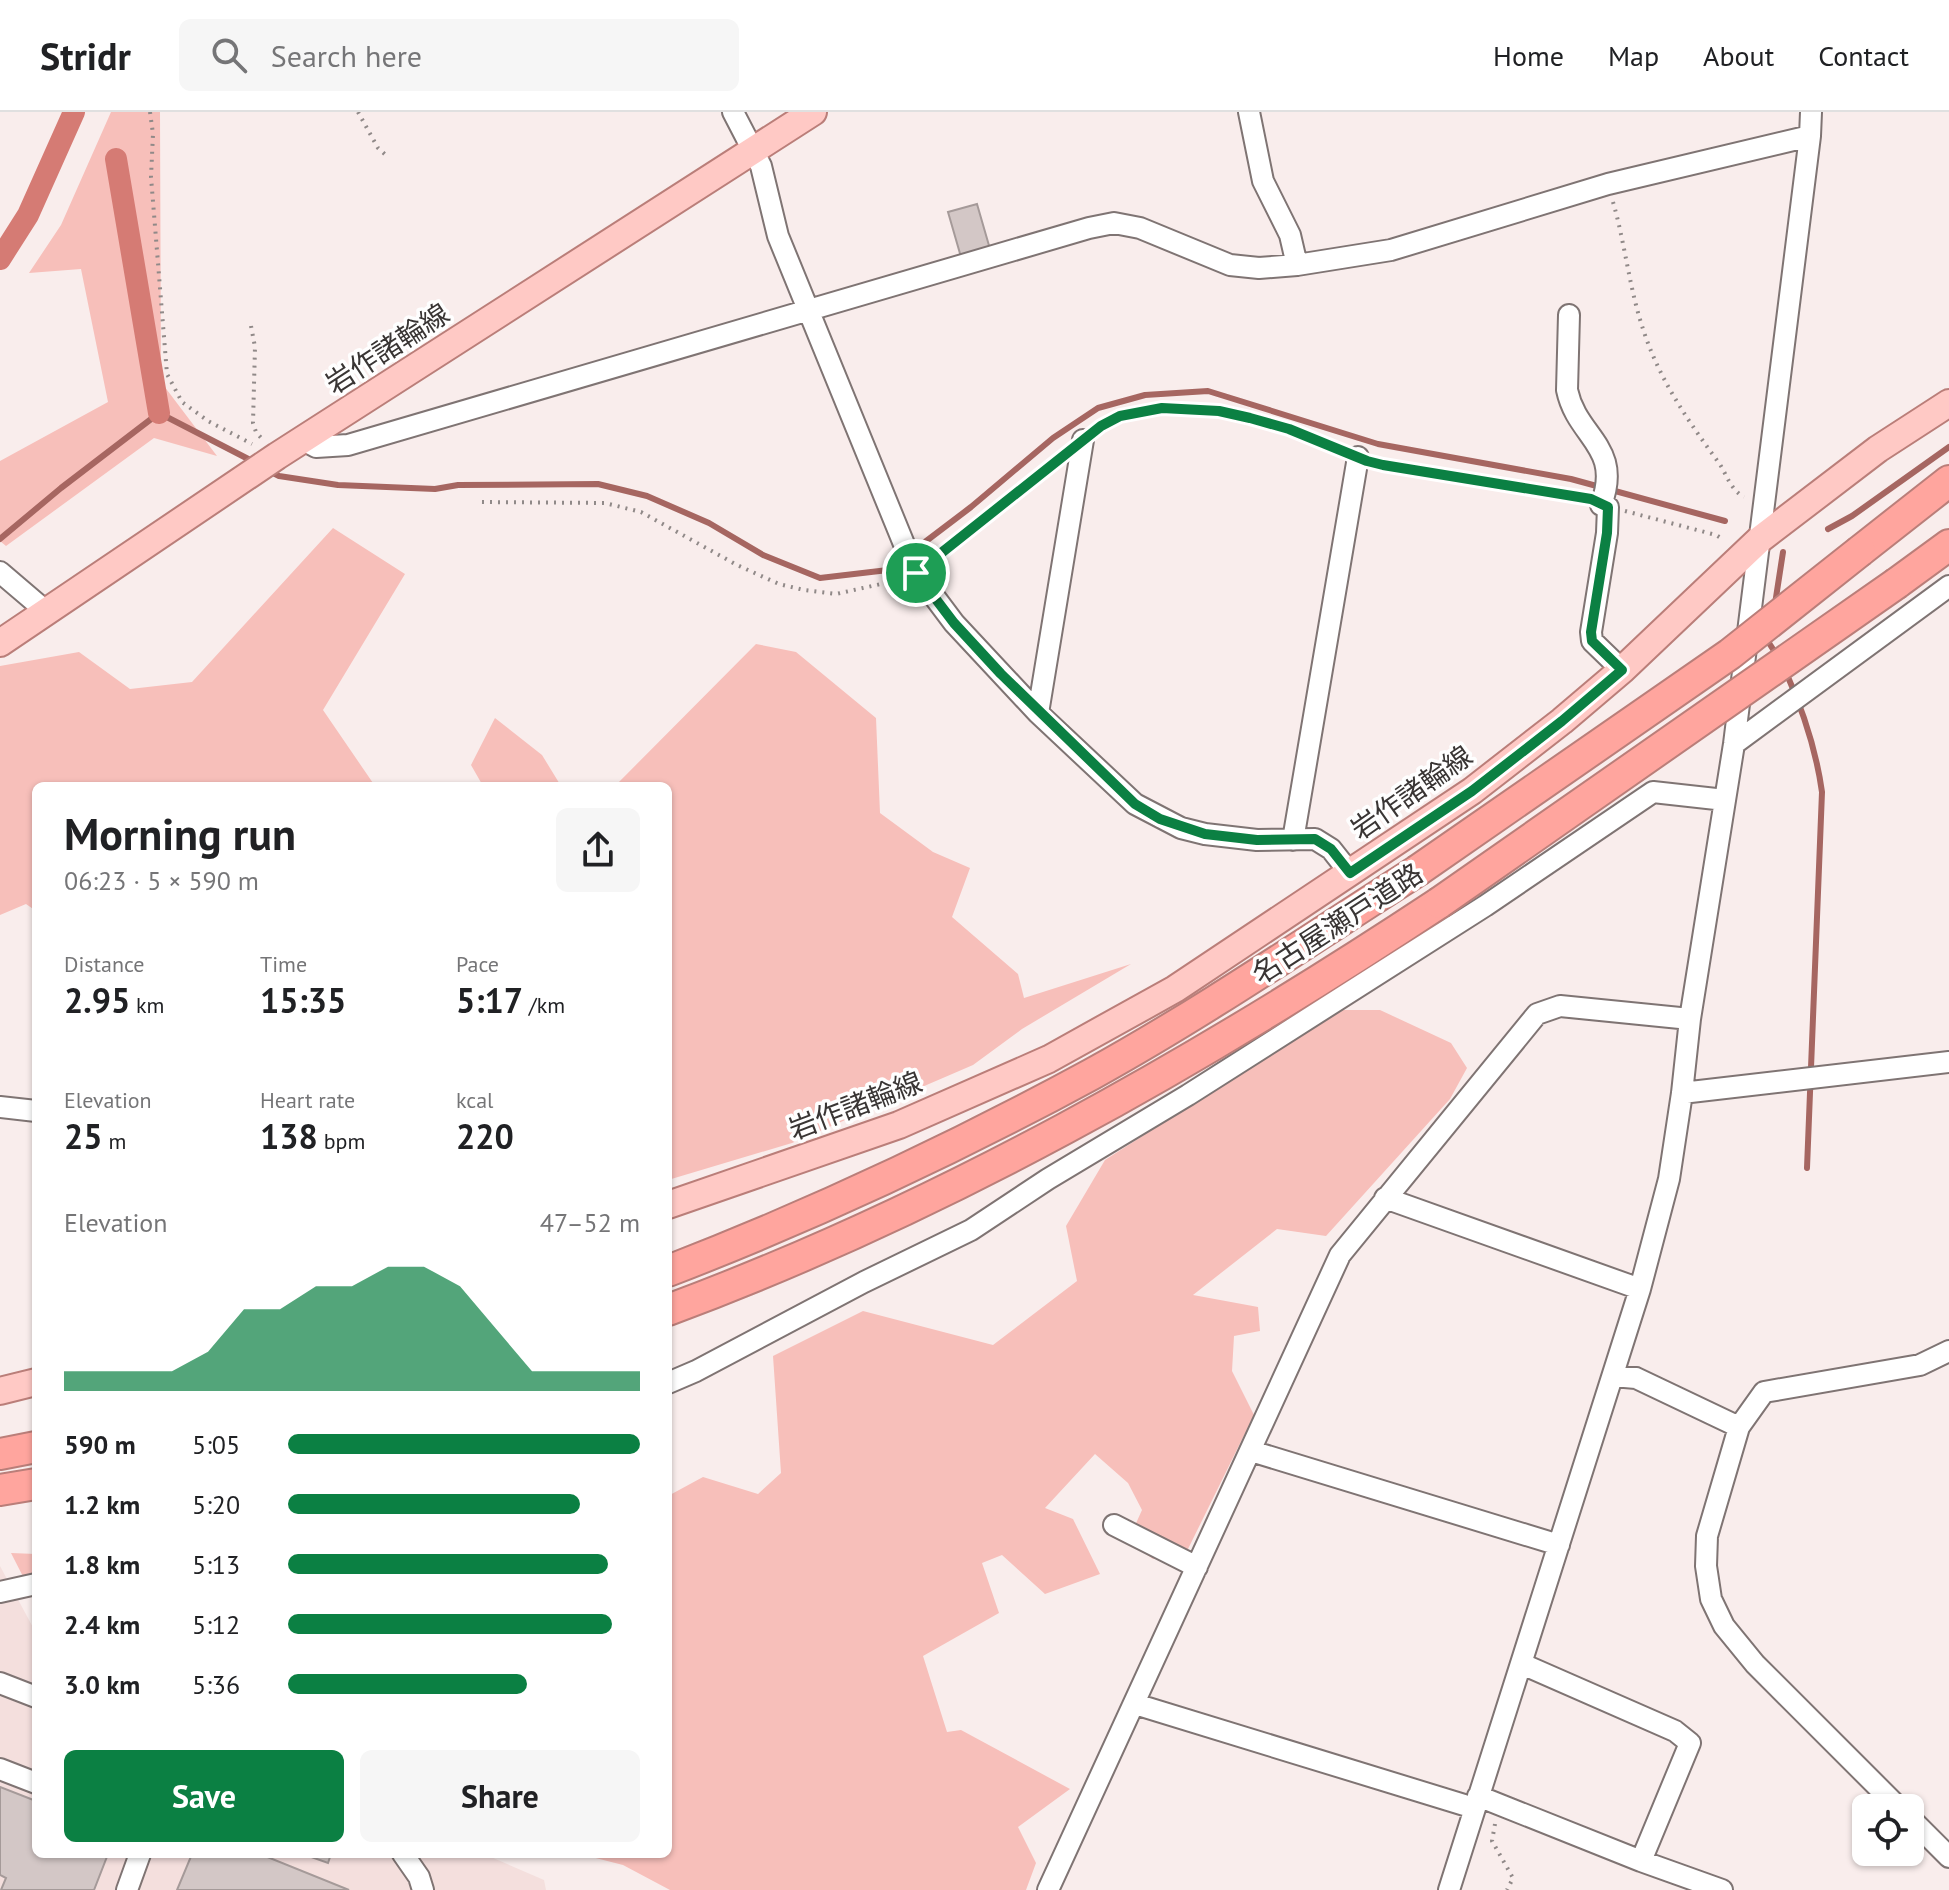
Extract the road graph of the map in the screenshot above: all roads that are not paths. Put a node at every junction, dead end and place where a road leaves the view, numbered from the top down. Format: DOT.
graph roads {
  1 [pos="733,112"];
  2 [pos="813,112"];
  3 [pos="1249,112"];
  4 [pos="1811,112"];
  5 [pos="1810,136"];
  6 [pos="752,150"];
  7 [pos="1297,265"];
  8 [pos="811,311"];
  9 [pos="1569,315"];
  10 [pos="1949,403"];
  11 [pos="1083,440"];
  12 [pos="287,449"];
  13 [pos="1358,457"];
  14 [pos="1949,481"];
  15 [pos="1759,540"];
  16 [pos="1949,545"];
  17 [pos="0,572"];
  18 [pos="1949,586"];
  19 [pos="48,613"];
  20 [pos="0,643"];
  21 [pos="1622,670"];
  22 [pos="1038,713"];
  23 [pos="1734,744"];
  24 [pos="1725,800"];
  25 [pos="1293,840"];
  26 [pos="1350,873"];
  27 [pos="1690,1019"];
  28 [pos="1949,1062"];
  29 [pos="1682,1093"];
  30 [pos="0,1107"];
  31 [pos="32,1111"];
  32 [pos="1385,1198"];
  33 [pos="672,1204"];
  34 [pos="672,1269"];
  35 [pos="1640,1289"];
  36 [pos="672,1308"];
  37 [pos="1949,1351"];
  38 [pos="1613,1376"];
  39 [pos="672,1381"];
  40 [pos="32,1383"];
  41 [pos="0,1391"];
  42 [pos="1739,1427"];
  43 [pos="32,1448"];
  44 [pos="1251,1451"];
  45 [pos="0,1454"];
  46 [pos="32,1485"];
  47 [pos="0,1490"];
  48 [pos="1114,1525"];
  49 [pos="1559,1545"];
  50 [pos="1197,1567"];
  51 [pos="32,1585"];
  52 [pos="0,1592"];
  53 [pos="1522,1664"];
  54 [pos="0,1683"];
  55 [pos="32,1695"];
  56 [pos="1135,1704"];
  57 [pos="0,1769"];
  58 [pos="32,1781"];
  59 [pos="1885,1794"];
  60 [pos="1476,1802"];
  61 [pos="1924,1832"];
  62 [pos="1949,1857"];
  63 [pos="139,1858"];
  64 [pos="406,1858"];
  65 [pos="1641,1861"];
  66 [pos="127,1890"];
  67 [pos="423,1890"];
  68 [pos="1048,1890"];
  69 [pos="1449,1890"];
  70 [pos="1722,1890"];
  1 -- 6 [label="street"];
  2 -- 6 [label="main road, 岩作諸輪線"];
  3 -- 7 [label="street"];
  4 -- 5 [label="street"];
  5 -- 7 [label="street"];
  5 -- 15 [label="street"];
  6 -- 8 [label="street"];
  6 -- 12 [label="main road, 岩作諸輪線"];
  7 -- 8 [label="street"];
  8 -- 12 [label="street"];
  8 -- 22 [label="street"];
  9 -- 21 [label="street"];
  10 -- 15 [label="main road, 岩作諸輪線"];
  11 -- 22 [label="street"];
  12 -- 19 [label="main road, 岩作諸輪線"];
  13 -- 25 [label="street"];
  14 -- 34 [label="highway, 名古屋瀬戸道路, bridge"];
  15 -- 21 [label="main road, 岩作諸輪線"];
  15 -- 23 [label="street"];
  16 -- 36 [label="highway, 名古屋瀬戸道路, bridge"];
  17 -- 19 [label="street"];
  18 -- 23 [label="street"];
  19 -- 20 [label="main road, 岩作諸輪線"];
  21 -- 26 [label="main road, 岩作諸輪線"];
  22 -- 25 [label="street"];
  23 -- 24 [label="street"];
  24 -- 27 [label="street"];
  24 -- 39 [label="street"];
  25 -- 26 [label="street"];
  26 -- 33 [label="main road, 岩作諸輪線"];
  27 -- 29 [label="street"];
  27 -- 32 [label="street"];
  28 -- 29 [label="street"];
  29 -- 35 [label="street"];
  30 -- 31 [label="street"];
  32 -- 35 [label="street"];
  32 -- 44 [label="street"];
  35 -- 38 [label="street"];
  37 -- 42 [label="street"];
  38 -- 42 [label="street"];
  38 -- 49 [label="street"];
  40 -- 41 [label="main road"];
  42 -- 59 [label="street"];
  43 -- 45 [label="highway"];
  44 -- 49 [label="street"];
  44 -- 50 [label="street"];
  46 -- 47 [label="highway"];
  48 -- 50 [label="street"];
  49 -- 53 [label="street"];
  50 -- 56 [label="street"];
  51 -- 52 [label="street"];
  53 -- 60 [label="street"];
  53 -- 65 [label="street"];
  54 -- 55 [label="street"];
  56 -- 60 [label="street"];
  56 -- 68 [label="street"];
  57 -- 58 [label="street"];
  60 -- 65 [label="street"];
  60 -- 69 [label="street"];
  61 -- 62 [label="street"];
  63 -- 66 [label="street"];
  64 -- 67 [label="street"];
  65 -- 70 [label="street"];
}
